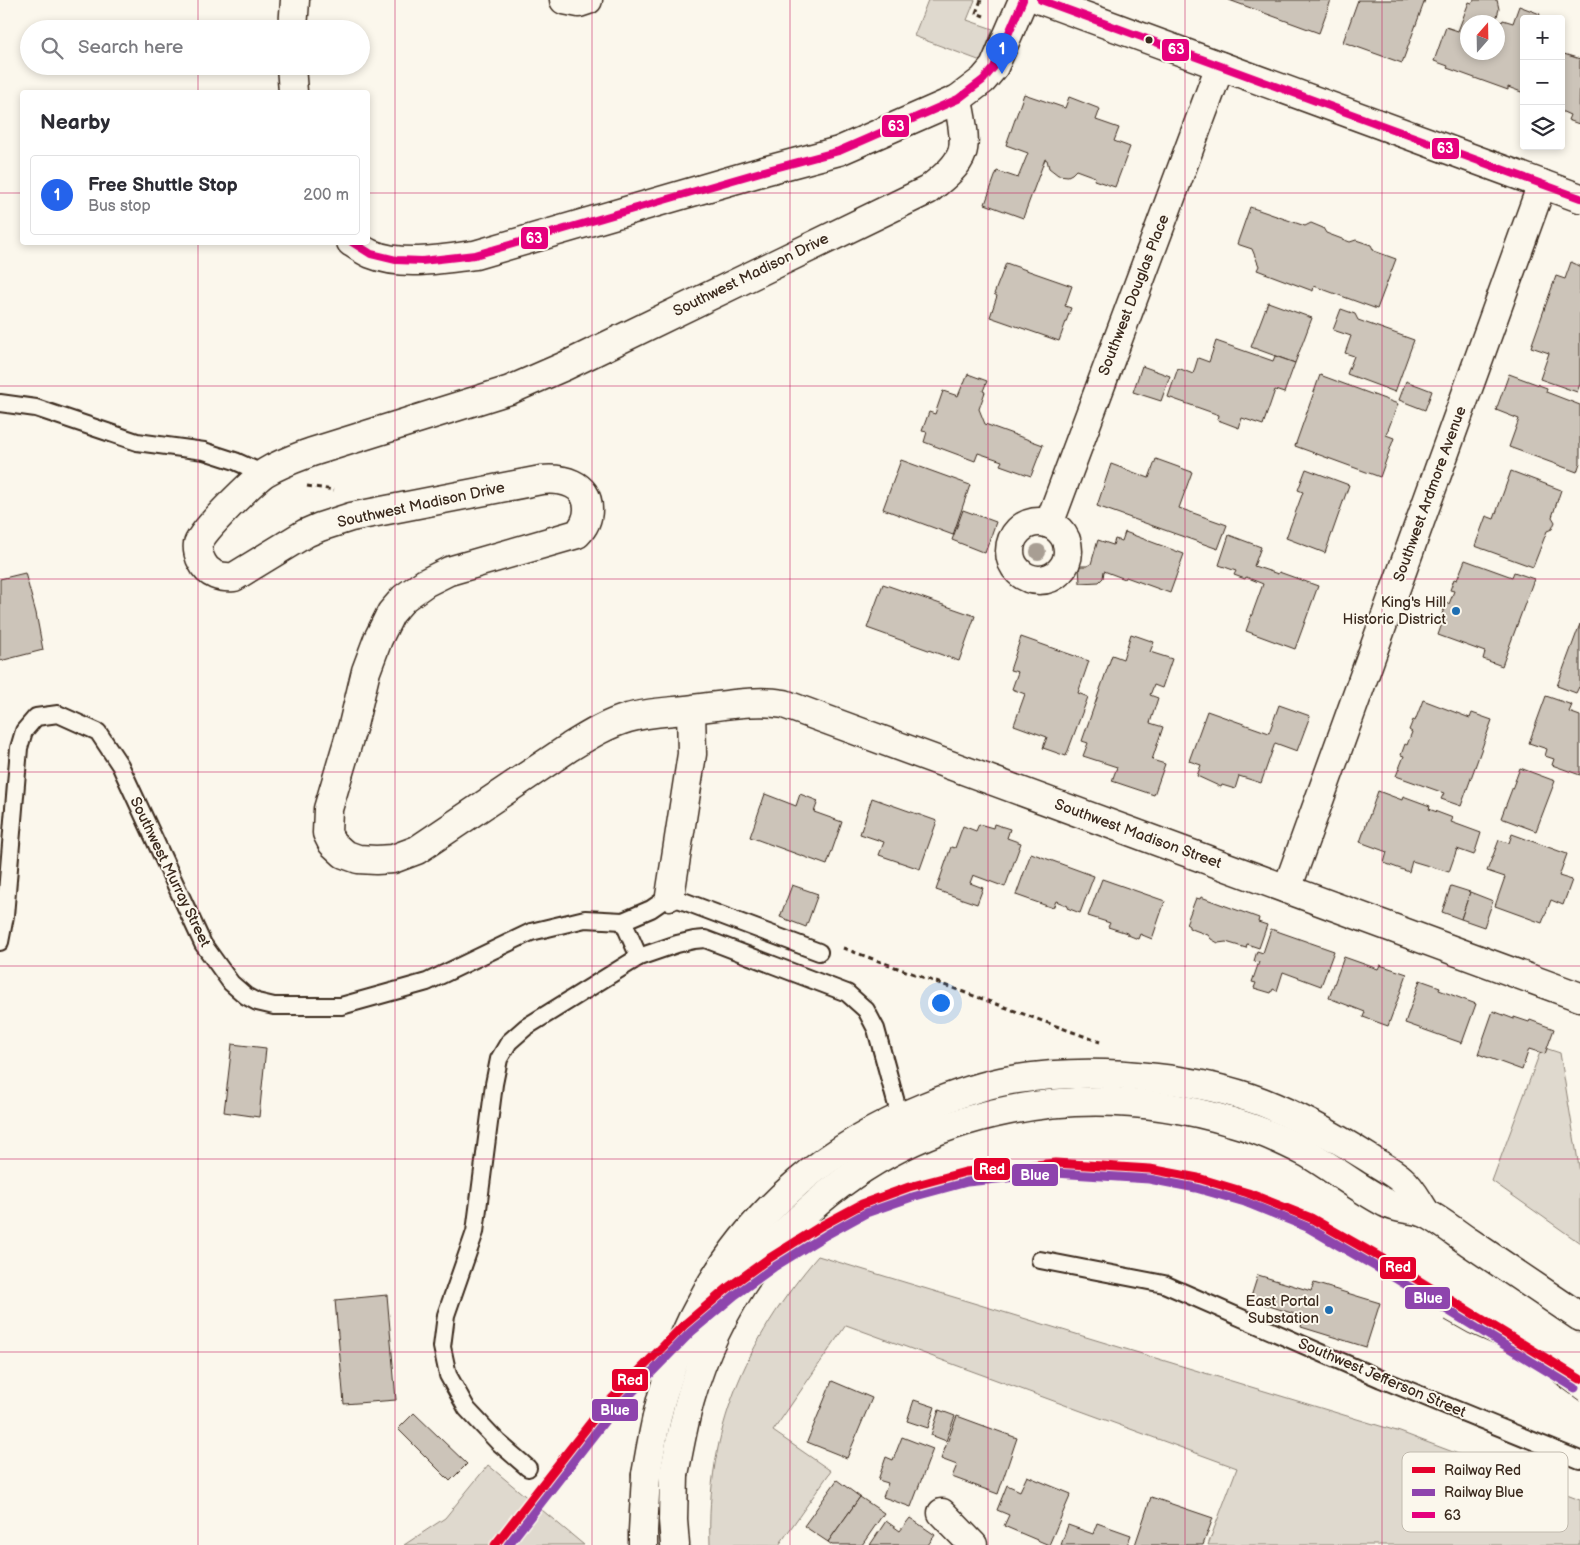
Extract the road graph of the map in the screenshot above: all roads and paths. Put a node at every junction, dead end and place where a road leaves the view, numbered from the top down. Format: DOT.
graph roads {
  1 [pos="295,0"];
  2 [pos="564,0"];
  3 [pos="588,0"];
  4 [pos="981,0"];
  5 [pos="1023,0"];
  6 [pos="1041,0"];
  7 [pos="976,12"];
  8 [pos="294,20"];
  9 [pos="1220,66"];
  10 [pos="291,75"];
  11 [pos="292,90"];
  12 [pos="958,99"];
  13 [pos="1542,184"];
  14 [pos="1580,198"];
  15 [pos="356,245"];
  16 [pos="0,404"];
  17 [pos="264,474"];
  18 [pos="1049,524"];
  19 [pos="691,710"];
  20 [pos="1287,889"];
  21 [pos="670,896"];
  22 [pos="623,921"];
  23 [pos="0,942"];
  24 [pos="819,952"];
  25 [pos="639,957"];
  26 [pos="1580,997"];
  27 [pos="1102,1043"];
  28 [pos="900,1117"];
  29 [pos="1426,1213"];
  30 [pos="1040,1260"];
  31 [pos="1580,1317"];
  32 [pos="1560,1452"];
  33 [pos="1568,1455"];
  34 [pos="1580,1460"];
  35 [pos="528,1468"];
  36 [pos="942,1513"];
  37 [pos="674,1533"];
  38 [pos="643,1545"];
  39 [pos="972,1545"];
  1 -- 8 [label="main road"];
  2 -- 3 [label="main road"];
  4 -- 7 [label="path"];
  5 -- 12 [label="main road"];
  6 -- 9 [label="main road"];
  9 -- 13 [label="main road"];
  9 -- 18 [label="main road, Southwest Douglas Place"];
  10 -- 11 [label="main road"];
  12 -- 15 [label="main road"];
  12 -- 17 [label="main road, Southwest Madison Drive"];
  13 -- 14 [label="main road"];
  13 -- 20 [label="main road, Southwest Ardmore Avenue"];
  16 -- 17 [label="lane"];
  17 -- 19 [label="main road, Southwest Madison Drive"];
  19 -- 20 [label="main road, Southwest Madison Street"];
  19 -- 21 [label="main road"];
  20 -- 26 [label="main road, Southwest Madison Street"];
  21 -- 22 [label="lane, Southwest Murray Street"];
  21 -- 24 [label="lane"];
  22 -- 23 [label="lane, Southwest Murray Street"];
  22 -- 25 [label="lane"];
  24 -- 27 [label="path"];
  25 -- 28 [label="lane"];
  25 -- 35 [label="lane"];
  28 -- 29 [label="main road"];
  28 -- 38 [label="main road"];
  29 -- 31 [label="main road"];
  29 -- 37 [label="main road"];
  30 -- 32 [label="lane, Southwest Jefferson Street"];
  33 -- 34 [label="lane, Southwest Jefferson Street"];
  36 -- 39 [label="main road"];
}
